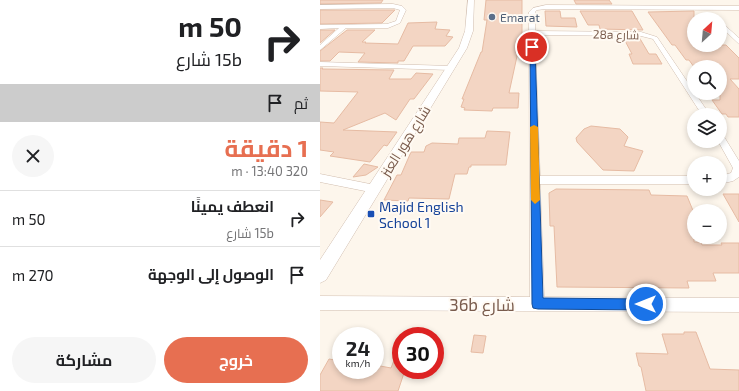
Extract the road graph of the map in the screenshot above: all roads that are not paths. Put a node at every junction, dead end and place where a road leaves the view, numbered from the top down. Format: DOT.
graph roads {
  1 [pos="471,0"];
  2 [pos="633,0"];
  3 [pos="661,0"];
  4 [pos="320,7"];
  5 [pos="641,7"];
  6 [pos="670,8"];
  7 [pos="704,8"];
  8 [pos="739,8"];
  9 [pos="709,12"];
  10 [pos="320,27"];
  11 [pos="344,27"];
  12 [pos="727,30"];
  13 [pos="532,33"];
  14 [pos="739,42"];
  15 [pos="320,48"];
  16 [pos="320,64"];
  17 [pos="450,68"];
  18 [pos="701,108"];
  19 [pos="726,148"];
  20 [pos="320,178"];
  21 [pos="727,178"];
  22 [pos="535,180"];
  23 [pos="687,180"];
  24 [pos="375,189"];
  25 [pos="320,276"];
  26 [pos="320,303"];
  27 [pos="538,304"];
  28 [pos="739,305"];
  1 -- 17 [label="street, شارع هور العنز"];
  2 -- 5 [label="street"];
  3 -- 6 [label="street"];
  4 -- 11 [label="street"];
  5 -- 6 [label="street"];
  5 -- 13 [label="street"];
  6 -- 7 [label="street"];
  7 -- 8 [label="street"];
  7 -- 9 [label="street"];
  10 -- 11 [label="street"];
  11 -- 15 [label="street"];
  12 -- 14 [label="street"];
  13 -- 18 [label="street, 28a شارع"];
  13 -- 22 [label="street"];
  16 -- 17 [label="street"];
  17 -- 24 [label="street, شارع هور العنز"];
  19 -- 21 [label="street"];
  20 -- 24 [label="street"];
  22 -- 23 [label="street"];
  22 -- 27 [label="street"];
  24 -- 25 [label="street, شارع هور العنز"];
  26 -- 27 [label="street, 36b شارع"];
  27 -- 28 [label="street, 36b شارع"];
}
